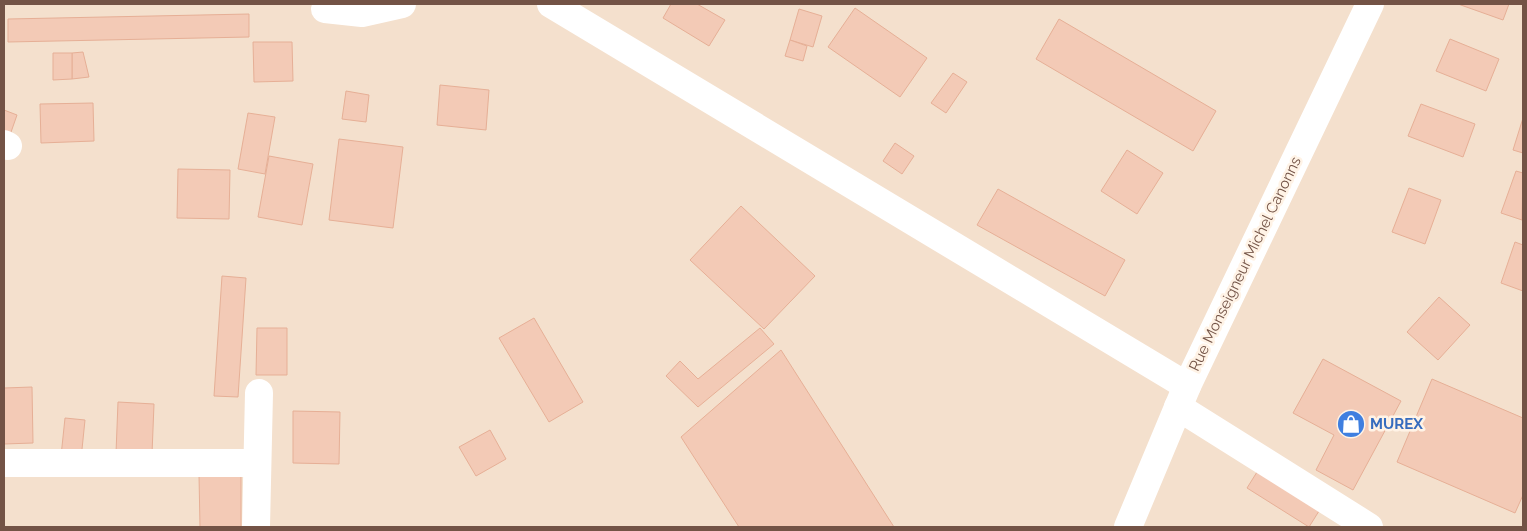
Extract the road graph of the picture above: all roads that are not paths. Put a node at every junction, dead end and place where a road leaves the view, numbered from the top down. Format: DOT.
graph roads {
  1 [pos="402,4"];
  2 [pos="551,4"];
  3 [pos="1370,4"];
  4 [pos="325,8"];
  5 [pos="259,393"];
  6 [pos="1182,396"];
  7 [pos="4,463"];
  8 [pos="257,463"];
  9 [pos="256,527"];
  10 [pos="1128,527"];
  11 [pos="1369,527"];
  1 -- 4 [label="street"];
  2 -- 6 [label="street"];
  3 -- 6 [label="street, Rue Monseigneur Michel Canonns"];
  5 -- 8 [label="street"];
  6 -- 10 [label="street, Rue Monseigneur Michel Canonns"];
  6 -- 11 [label="street"];
  7 -- 8 [label="street"];
  8 -- 9 [label="street"];
}
